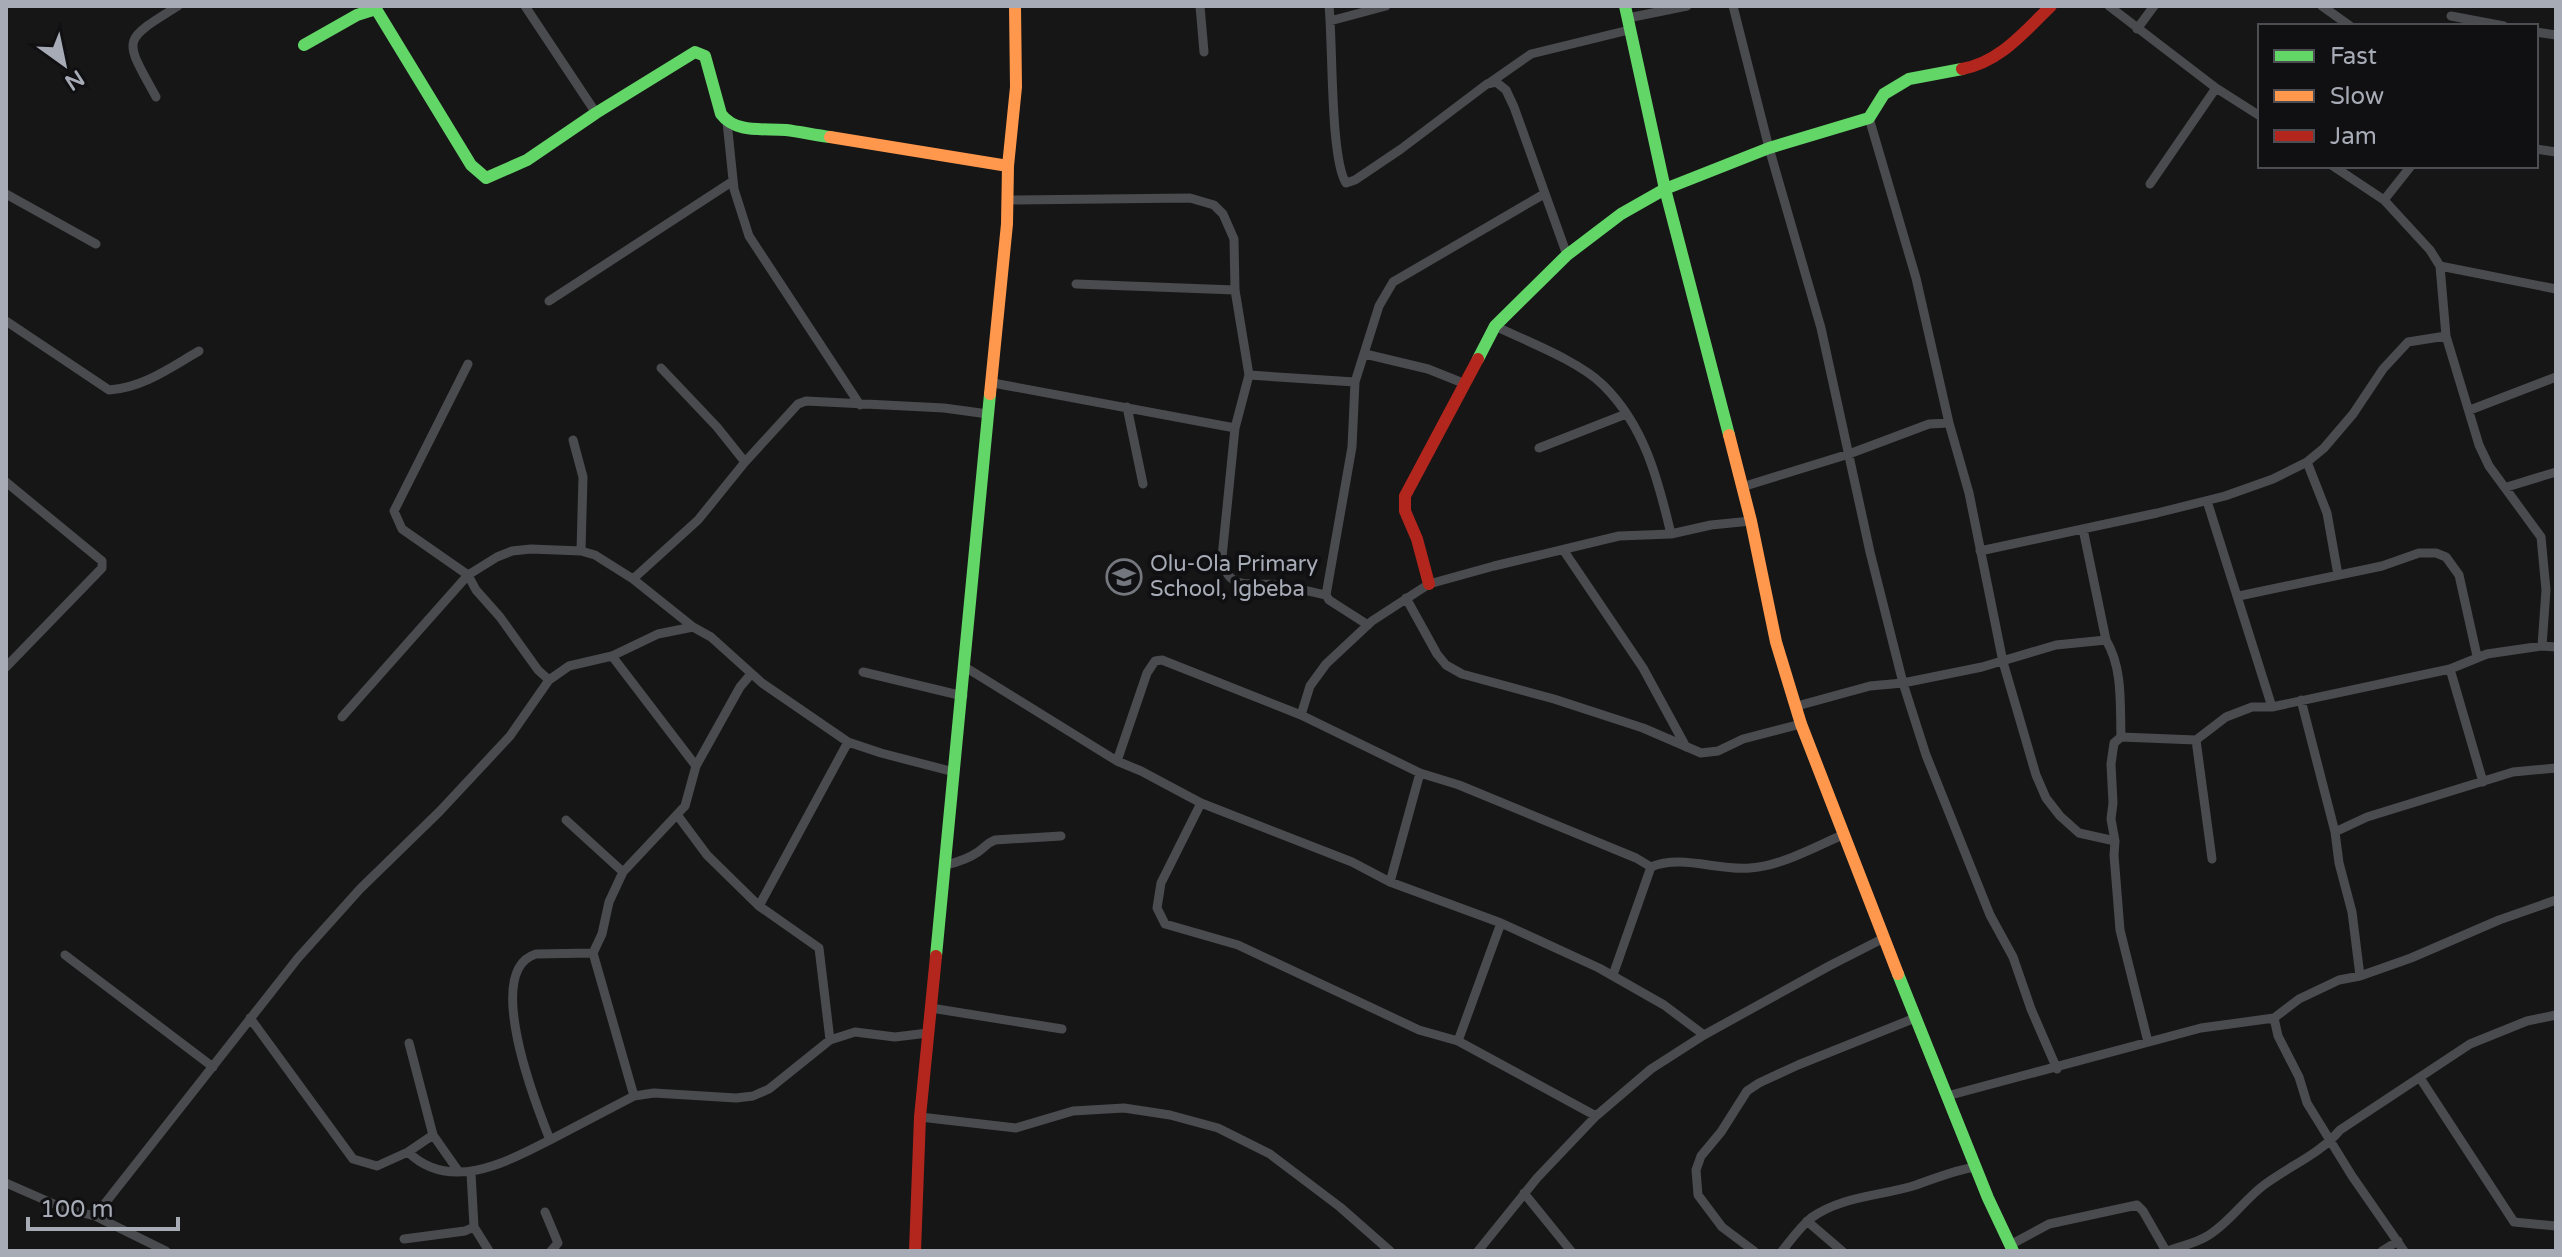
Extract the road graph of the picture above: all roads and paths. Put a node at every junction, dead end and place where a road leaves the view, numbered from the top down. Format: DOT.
graph roads {
  1 [pos="178,6"];
  2 [pos="525,6"];
  3 [pos="1015,6"];
  4 [pos="1200,6"];
  5 [pos="1329,6"];
  6 [pos="1386,6"];
  7 [pos="1687,6"];
  8 [pos="1733,6"];
  9 [pos="2051,6"];
  10 [pos="2109,6"];
  11 [pos="2154,6"];
  12 [pos="2322,6"];
  13 [pos="2451,16"];
  14 [pos="1628,18"];
  15 [pos="1330,21"];
  16 [pos="2347,24"];
  17 [pos="2493,24"];
  18 [pos="2137,29"];
  19 [pos="304,45"];
  20 [pos="1204,52"];
  21 [pos="1487,84"];
  22 [pos="2216,88"];
  23 [pos="156,97"];
  24 [pos="596,113"];
  25 [pos="2258,115"];
  26 [pos="1869,118"];
  27 [pos="727,122"];
  28 [pos="1769,148"];
  29 [pos="1008,166"];
  30 [pos="2336,168"];
  31 [pos="2409,168"];
  32 [pos="733,181"];
  33 [pos="2150,184"];
  34 [pos="1665,189"];
  35 [pos="6,194"];
  36 [pos="1544,194"];
  37 [pos="1009,200"];
  38 [pos="2384,200"];
  39 [pos="96,244"];
  40 [pos="1567,255"];
  41 [pos="2440,266"];
  42 [pos="1076,284"];
  43 [pos="2556,289"];
  44 [pos="1235,290"];
  45 [pos="549,301"];
  46 [pos="6,321"];
  47 [pos="1495,326"];
  48 [pos="2446,336"];
  49 [pos="199,351"];
  50 [pos="1365,354"];
  51 [pos="468,364"];
  52 [pos="661,368"];
  53 [pos="1249,375"];
  54 [pos="2556,377"];
  55 [pos="1355,382"];
  56 [pos="993,383"];
  57 [pos="1463,383"];
  58 [pos="860,405"];
  59 [pos="1127,407"];
  60 [pos="2470,410"];
  61 [pos="988,414"];
  62 [pos="1626,414"];
  63 [pos="1949,423"];
  64 [pos="1235,428"];
  65 [pos="573,440"];
  66 [pos="1539,448"];
  67 [pos="1849,454"];
  68 [pos="745,462"];
  69 [pos="2307,462"];
  70 [pos="2556,472"];
  71 [pos="6,482"];
  72 [pos="1143,484"];
  73 [pos="1742,487"];
  74 [pos="2507,487"];
  75 [pos="2207,501"];
  76 [pos="1751,521"];
  77 [pos="2083,529"];
  78 [pos="1671,534"];
  79 [pos="581,551"];
  80 [pos="1564,551"];
  81 [pos="1980,551"];
  82 [pos="468,575"];
  83 [pos="2338,575"];
  84 [pos="633,579"];
  85 [pos="1429,584"];
  86 [pos="1326,595"];
  87 [pos="2239,596"];
  88 [pos="1406,598"];
  89 [pos="1368,625"];
  90 [pos="693,627"];
  91 [pos="2106,640"];
  92 [pos="2542,646"];
  93 [pos="2556,647"];
  94 [pos="612,656"];
  95 [pos="2477,656"];
  96 [pos="2003,662"];
  97 [pos="6,667"];
  98 [pos="965,667"];
  99 [pos="2450,669"];
  100 [pos="863,672"];
  101 [pos="751,674"];
  102 [pos="549,680"];
  103 [pos="1903,683"];
  104 [pos="963,696"];
  105 [pos="2301,700"];
  106 [pos="1797,706"];
  107 [pos="2272,707"];
  108 [pos="1301,715"];
  109 [pos="342,717"];
  110 [pos="1801,724"];
  111 [pos="2121,737"];
  112 [pos="2196,740"];
  113 [pos="848,742"];
  114 [pos="1686,747"];
  115 [pos="1117,761"];
  116 [pos="696,766"];
  117 [pos="2556,768"];
  118 [pos="954,772"];
  119 [pos="1420,773"];
  120 [pos="2483,782"];
  121 [pos="1201,803"];
  122 [pos="678,816"];
  123 [pos="566,820"];
  124 [pos="2335,832"];
  125 [pos="1845,834"];
  126 [pos="1061,836"];
  127 [pos="2115,841"];
  128 [pos="2212,859"];
  129 [pos="946,865"];
  130 [pos="1651,867"];
  131 [pos="623,872"];
  132 [pos="1390,882"];
  133 [pos="2556,900"];
  134 [pos="759,906"];
  135 [pos="1501,923"];
  136 [pos="1884,938"];
  137 [pos="593,953"];
  138 [pos="65,955"];
  139 [pos="1613,975"];
  140 [pos="2360,976"];
  141 [pos="931,1008"];
  142 [pos="2556,1015"];
  143 [pos="250,1018"];
  144 [pos="1915,1018"];
  145 [pos="2274,1018"];
  146 [pos="1062,1029"];
  147 [pos="928,1033"];
  148 [pos="1704,1035"];
  149 [pos="830,1040"];
  150 [pos="1458,1041"];
  151 [pos="2148,1042"];
  152 [pos="409,1043"];
  153 [pos="213,1067"];
  154 [pos="2057,1069"];
  155 [pos="2420,1078"];
  156 [pos="634,1096"];
  157 [pos="1947,1096"];
  158 [pos="1596,1116"];
  159 [pos="920,1117"];
  160 [pos="433,1135"];
  161 [pos="550,1140"];
  162 [pos="2331,1141"];
  163 [pos="408,1152"];
  164 [pos="1976,1167"];
  165 [pos="459,1172"];
  166 [pos="471,1173"];
  167 [pos="6,1183"];
  168 [pos="1524,1193"];
  169 [pos="545,1212"];
  170 [pos="95,1216"];
  171 [pos="1807,1221"];
  172 [pos="2556,1226"];
  173 [pos="474,1227"];
  174 [pos="404,1239"];
  175 [pos="2398,1241"];
  176 [pos="2011,1248"];
  177 [pos="166,1251"];
  178 [pos="489,1251"];
  179 [pos="551,1251"];
  180 [pos="915,1251"];
  181 [pos="1390,1251"];
  182 [pos="1478,1251"];
  183 [pos="1571,1251"];
  184 [pos="1754,1251"];
  185 [pos="1782,1251"];
  186 [pos="1842,1251"];
  187 [pos="2167,1251"];
  188 [pos="2382,1251"];
  189 [pos="2404,1251"];
  1 -- 23 [label="street"];
  2 -- 24 [label="street"];
  3 -- 29 [label="street"];
  4 -- 20 [label="street"];
  5 -- 15 [label="street"];
  6 -- 15 [label="street"];
  7 -- 14 [label="street"];
  8 -- 28 [label="street"];
  9 -- 26 [label="street"];
  10 -- 18 [label="street"];
  11 -- 18 [label="street"];
  12 -- 16 [label="street"];
  13 -- 17 [label="street"];
  14 -- 21 [label="street"];
  14 -- 34 [label="street"];
  15 -- 21 [label="street"];
  18 -- 22 [label="street"];
  19 -- 24 [label="street"];
  21 -- 36 [label="street"];
  22 -- 25 [label="street"];
  22 -- 33 [label="street"];
  24 -- 27 [label="street"];
  26 -- 28 [label="street"];
  26 -- 63 [label="street"];
  27 -- 29 [label="street"];
  27 -- 32 [label="street"];
  28 -- 34 [label="street"];
  28 -- 67 [label="street"];
  29 -- 37 [label="street"];
  30 -- 38 [label="street"];
  31 -- 38 [label="street"];
  32 -- 45 [label="street"];
  32 -- 58 [label="street"];
  34 -- 40 [label="street"];
  34 -- 73 [label="street"];
  35 -- 39 [label="street"];
  36 -- 40 [label="street"];
  36 -- 50 [label="street"];
  37 -- 44 [label="street"];
  37 -- 56 [label="street"];
  38 -- 41 [label="street"];
  40 -- 47 [label="street"];
  41 -- 43 [label="street"];
  41 -- 48 [label="street"];
  42 -- 44 [label="street"];
  44 -- 53 [label="street"];
  46 -- 49 [label="street"];
  47 -- 57 [label="street"];
  47 -- 62 [label="street"];
  48 -- 60 [label="street"];
  48 -- 69 [label="street"];
  50 -- 55 [label="street"];
  50 -- 57 [label="street"];
  51 -- 82 [label="street"];
  52 -- 68 [label="street"];
  53 -- 55 [label="street"];
  53 -- 64 [label="street"];
  54 -- 60 [label="street"];
  55 -- 86 [label="street"];
  56 -- 59 [label="street"];
  56 -- 61 [label="street"];
  57 -- 85 [label="street"];
  58 -- 61 [label="street"];
  58 -- 68 [label="street"];
  59 -- 64 [label="street"];
  59 -- 72 [label="street"];
  60 -- 74 [label="street"];
  61 -- 98 [label="street"];
  62 -- 66 [label="street"];
  62 -- 78 [label="street"];
  63 -- 67 [label="street"];
  63 -- 81 [label="street"];
  64 -- 86 [label="street"];
  65 -- 79 [label="street"];
  67 -- 73 [label="street"];
  67 -- 103 [label="street"];
  68 -- 84 [label="street"];
  69 -- 75 [label="street"];
  69 -- 83 [label="street"];
  70 -- 74 [label="street"];
  71 -- 97 [label="street"];
  73 -- 76 [label="street"];
  74 -- 92 [label="street"];
  75 -- 77 [label="street"];
  75 -- 87 [label="street"];
  76 -- 78 [label="street"];
  76 -- 106 [label="street"];
  77 -- 81 [label="street"];
  77 -- 91 [label="street"];
  78 -- 80 [label="street"];
  79 -- 82 [label="street"];
  79 -- 84 [label="street"];
  80 -- 85 [label="street"];
  80 -- 114 [label="street"];
  81 -- 96 [label="street"];
  82 -- 102 [label="street"];
  82 -- 109 [label="street"];
  83 -- 87 [label="street"];
  83 -- 95 [label="street"];
  84 -- 90 [label="street"];
  85 -- 88 [label="street"];
  86 -- 89 [label="street"];
  87 -- 107 [label="street"];
  88 -- 89 [label="street"];
  88 -- 114 [label="street"];
  89 -- 108 [label="street"];
  90 -- 94 [label="street"];
  90 -- 101 [label="street"];
  91 -- 96 [label="street"];
  91 -- 111 [label="street"];
  92 -- 93 [label="street"];
  92 -- 95 [label="street"];
  94 -- 102 [label="street"];
  94 -- 116 [label="street"];
  95 -- 99 [label="street"];
  96 -- 103 [label="street"];
  96 -- 127 [label="street"];
  98 -- 104 [label="street"];
  98 -- 115 [label="street"];
  99 -- 105 [label="street"];
  99 -- 120 [label="street"];
  100 -- 104 [label="street"];
  101 -- 113 [label="street"];
  101 -- 116 [label="street"];
  102 -- 143 [label="street"];
  103 -- 106 [label="street"];
  103 -- 154 [label="street"];
  104 -- 118 [label="street"];
  105 -- 107 [label="street"];
  105 -- 124 [label="street"];
  106 -- 110 [label="street"];
  107 -- 112 [label="street"];
  108 -- 115 [label="street"];
  108 -- 119 [label="street"];
  110 -- 114 [label="street"];
  110 -- 125 [label="street"];
  111 -- 112 [label="street"];
  111 -- 127 [label="street"];
  112 -- 128 [label="street"];
  113 -- 118 [label="street"];
  113 -- 134 [label="street"];
  115 -- 121 [label="street"];
  116 -- 122 [label="street"];
  117 -- 120 [label="street"];
  118 -- 129 [label="street"];
  119 -- 130 [label="street"];
  119 -- 132 [label="street"];
  120 -- 124 [label="street"];
  121 -- 132 [label="street"];
  121 -- 150 [label="street"];
  122 -- 131 [label="street"];
  122 -- 134 [label="street"];
  123 -- 131 [label="street"];
  124 -- 140 [label="street"];
  125 -- 130 [label="street"];
  125 -- 136 [label="street"];
  126 -- 129 [label="street"];
  127 -- 151 [label="street"];
  129 -- 141 [label="street"];
  130 -- 139 [label="street"];
  131 -- 137 [label="street"];
  132 -- 135 [label="street"];
  133 -- 140 [label="street"];
  134 -- 149 [label="street"];
  135 -- 139 [label="street"];
  135 -- 150 [label="street"];
  136 -- 144 [label="street"];
  136 -- 148 [label="street"];
  137 -- 156 [label="street"];
  137 -- 161 [label="street"];
  138 -- 153 [label="street"];
  139 -- 148 [label="street"];
  140 -- 145 [label="street"];
  141 -- 146 [label="street"];
  141 -- 147 [label="street"];
  142 -- 155 [label="street"];
  143 -- 153 [label="street"];
  143 -- 163 [label="street"];
  144 -- 157 [label="street"];
  144 -- 184 [label="street"];
  145 -- 151 [label="street"];
  145 -- 162 [label="street"];
  147 -- 149 [label="street"];
  147 -- 159 [label="street"];
  148 -- 158 [label="street"];
  149 -- 156 [label="street"];
  150 -- 158 [label="street"];
  151 -- 154 [label="street"];
  152 -- 160 [label="street"];
  153 -- 170 [label="street"];
  154 -- 157 [label="street"];
  155 -- 162 [label="street"];
  155 -- 172 [label="street"];
  156 -- 161 [label="street"];
  157 -- 164 [label="street"];
  158 -- 168 [label="street"];
  159 -- 180 [label="street"];
  159 -- 181 [label="street"];
  160 -- 163 [label="street"];
  160 -- 165 [label="street"];
  161 -- 166 [label="street"];
  162 -- 175 [label="street"];
  162 -- 187 [label="street"];
  163 -- 165 [label="street"];
  164 -- 171 [label="street"];
  164 -- 176 [label="street"];
  165 -- 166 [label="street"];
  166 -- 173 [label="street"];
  167 -- 170 [label="street"];
  168 -- 182 [label="street"];
  168 -- 183 [label="street"];
  169 -- 179 [label="street"];
  170 -- 177 [label="street"];
  171 -- 185 [label="street"];
  171 -- 186 [label="street"];
  173 -- 174 [label="street"];
  173 -- 178 [label="street"];
  175 -- 188 [label="street"];
  175 -- 189 [label="street"];
  176 -- 187 [label="street"];
}
